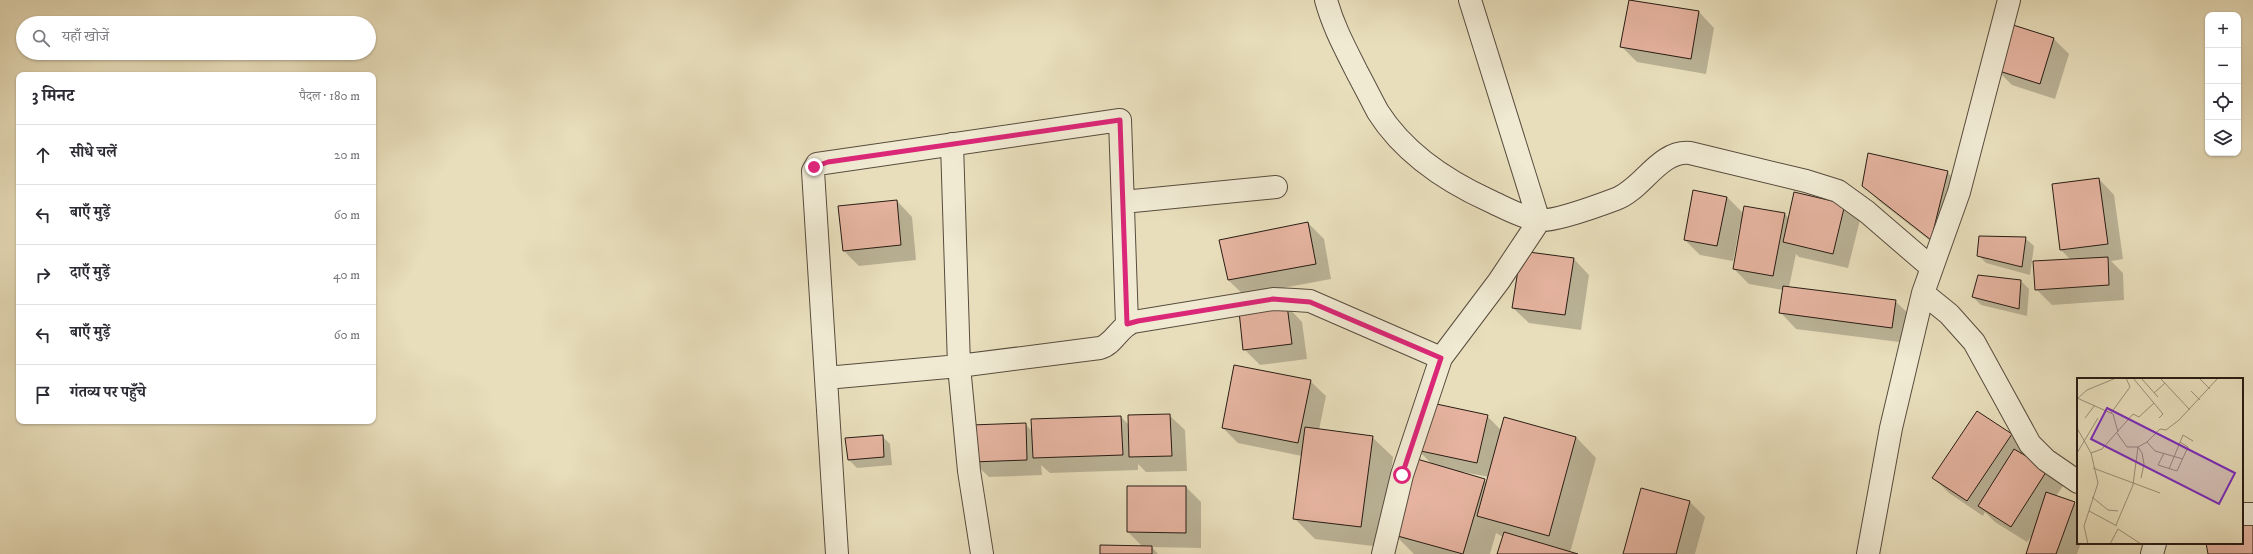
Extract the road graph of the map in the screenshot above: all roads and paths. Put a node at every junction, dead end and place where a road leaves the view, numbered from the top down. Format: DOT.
graph roads {
  1 [pos="1326,0"];
  2 [pos="1470,0"];
  3 [pos="2009,0"];
  4 [pos="952,144"];
  5 [pos="1276,187"];
  6 [pos="1123,202"];
  7 [pos="1539,221"];
  8 [pos="1932,268"];
  9 [pos="1923,293"];
  10 [pos="1127,324"];
  11 [pos="1441,358"];
  12 [pos="960,366"];
  13 [pos="826,378"];
  14 [pos="2077,481"];
  15 [pos="2155,544"];
  16 [pos="837,554"];
  17 [pos="982,554"];
  18 [pos="1383,554"];
  19 [pos="1868,554"];
  20 [pos="2152,554"];
  1 -- 7 [label="street"];
  2 -- 7 [label="street"];
  3 -- 8 [label="street"];
  4 -- 6 [label="street"];
  4 -- 12 [label="street"];
  4 -- 13 [label="street"];
  5 -- 6 [label="street"];
  6 -- 10 [label="street"];
  7 -- 8 [label="street"];
  7 -- 11 [label="street"];
  8 -- 9 [label="street"];
  9 -- 14 [label="street"];
  9 -- 19 [label="street"];
  10 -- 11 [label="street"];
  10 -- 12 [label="street"];
  11 -- 18 [label="street"];
  12 -- 13 [label="street"];
  12 -- 17 [label="street"];
  13 -- 16 [label="street"];
  15 -- 20 [label="street"];
}
